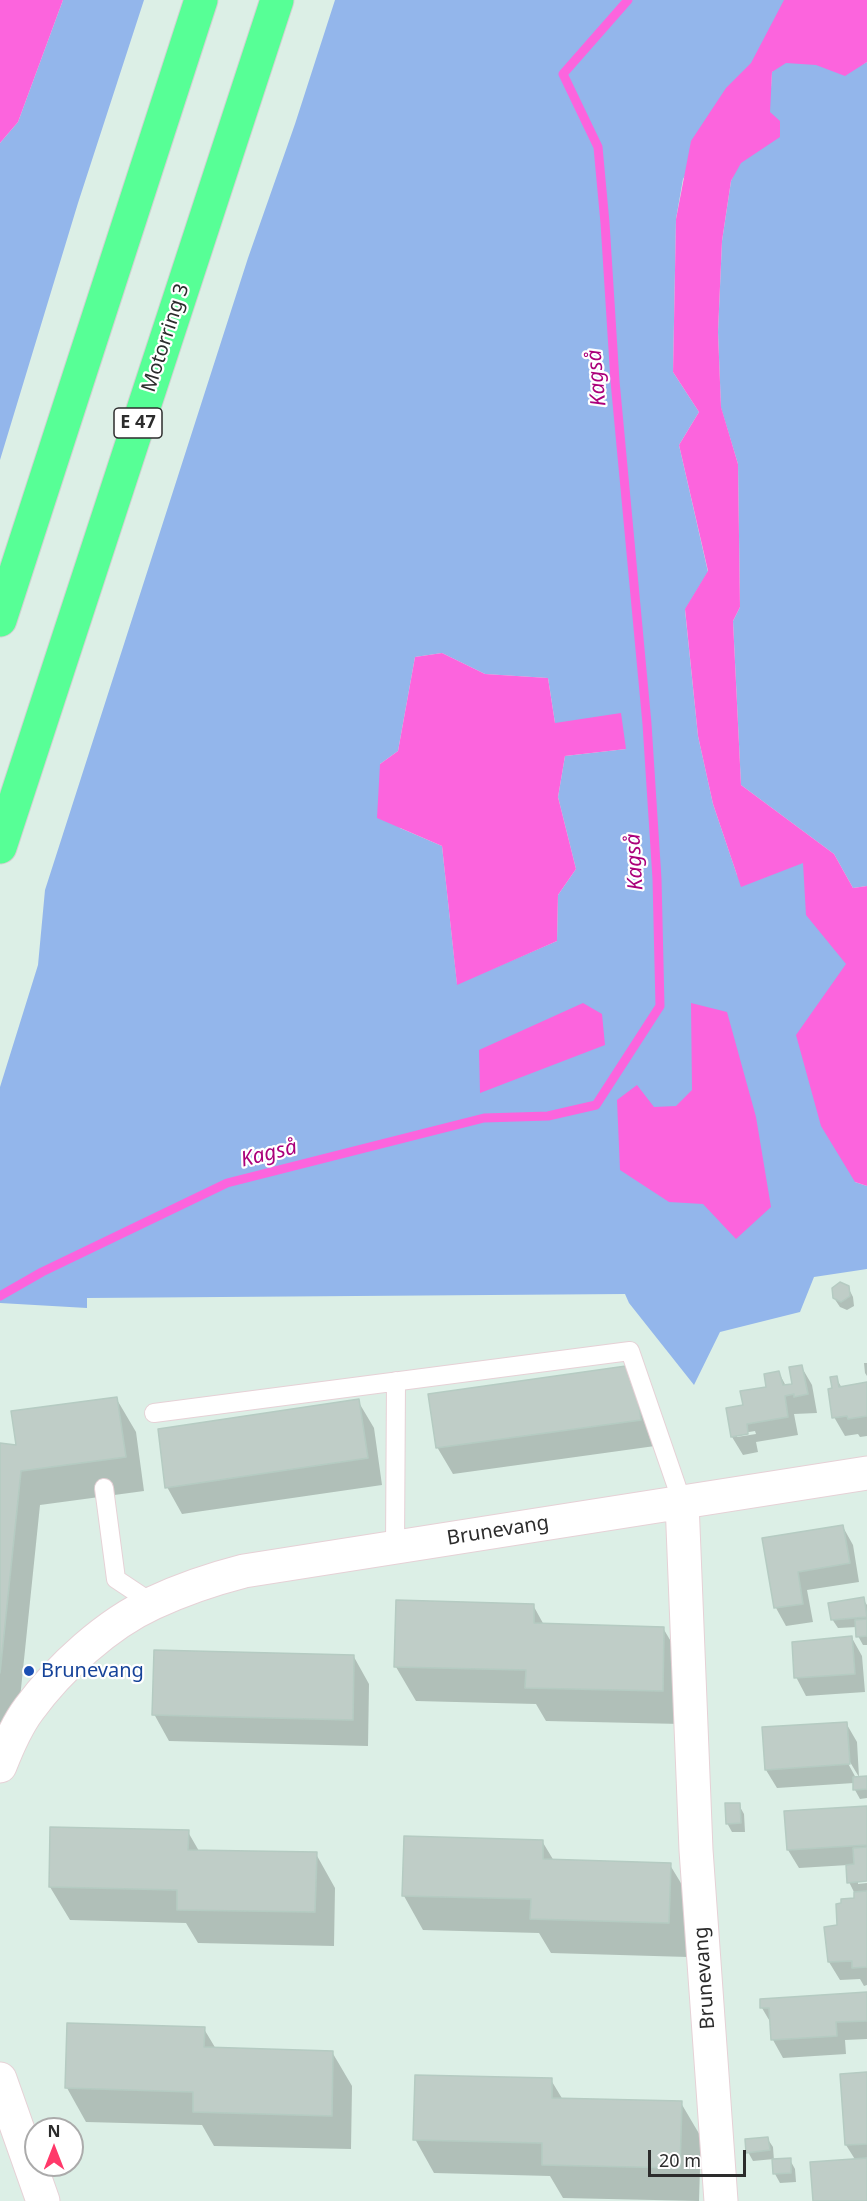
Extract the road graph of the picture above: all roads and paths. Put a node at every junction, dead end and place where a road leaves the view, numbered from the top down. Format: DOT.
graph roads {
  1 [pos="201,0"];
  2 [pos="277,0"];
  3 [pos="0,620"];
  4 [pos="0,847"];
  5 [pos="396,1381"];
  6 [pos="154,1413"];
  7 [pos="867,1473"];
  8 [pos="104,1488"];
  9 [pos="682,1502"];
  10 [pos="395,1548"];
  11 [pos="152,1603"];
  12 [pos="0,1766"];
  13 [pos="0,2080"];
  14 [pos="43,2201"];
  15 [pos="721,2201"];
  1 -- 3 [label="highway"];
  2 -- 4 [label="highway, Motorring 3 / E 47"];
  5 -- 6 [label="lane"];
  5 -- 9 [label="lane"];
  5 -- 10 [label="lane"];
  7 -- 9 [label="street, Brunevang"];
  8 -- 11 [label="lane"];
  9 -- 10 [label="street, Brunevang"];
  9 -- 15 [label="street, Brunevang"];
  10 -- 11 [label="street, Brunevang"];
  11 -- 12 [label="street, Brunevang"];
  13 -- 14 [label="street"];
}
